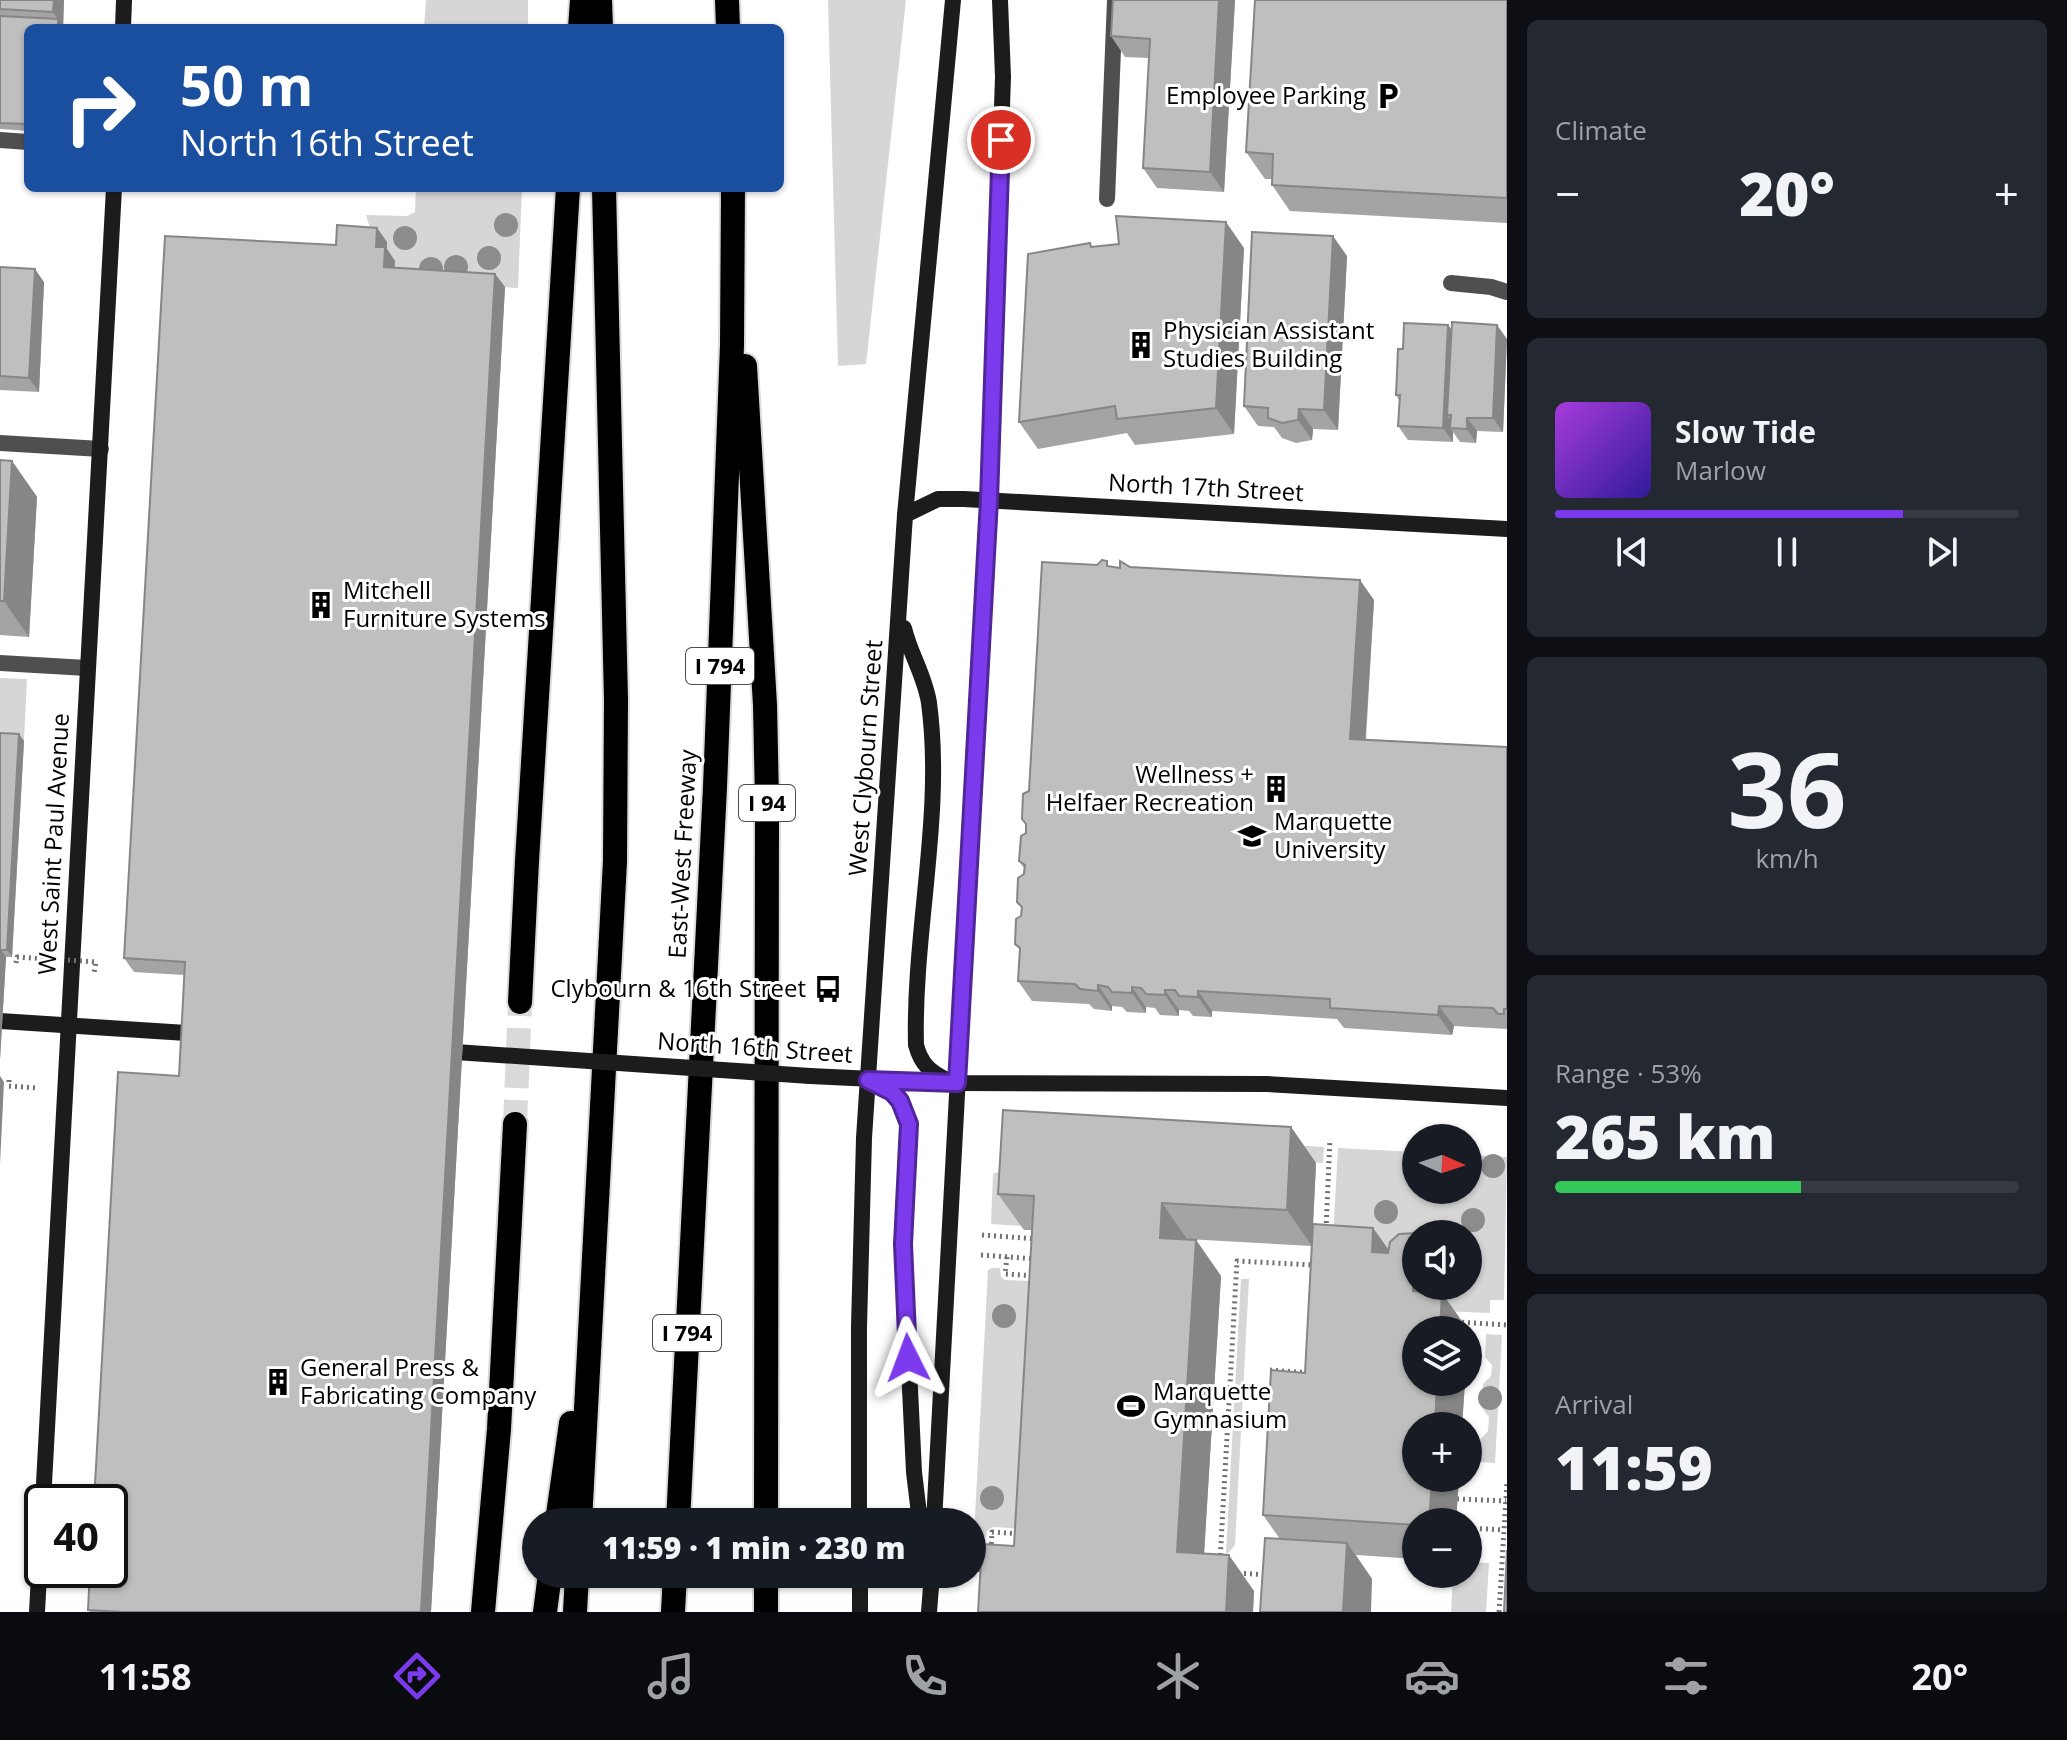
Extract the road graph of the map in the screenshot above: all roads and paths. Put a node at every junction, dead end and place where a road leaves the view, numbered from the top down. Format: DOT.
graph roads {
  1 [pos="124,0"];
  2 [pos="582,0"];
  3 [pos="600,0"];
  4 [pos="727,0"];
  5 [pos="953,0"];
  6 [pos="1000,0"];
  7 [pos="1115,0"];
  8 [pos="123,24"];
  9 [pos="580,24"];
  10 [pos="601,24"];
  11 [pos="728,24"];
  12 [pos="0,140"];
  13 [pos="24,142"];
  14 [pos="114,192"];
  15 [pos="568,192"];
  16 [pos="604,192"];
  17 [pos="733,192"];
  18 [pos="733,192"];
  19 [pos="1107,199"];
  20 [pos="1451,283"];
  21 [pos="1507,292"];
  22 [pos="0,443"];
  23 [pos="101,449"];
  24 [pos="989,500"];
  25 [pos="905,515"];
  26 [pos="1507,529"];
  27 [pos="900,614"];
  28 [pos="0,663"];
  29 [pos="87,668"];
  30 [pos="16,963"];
  31 [pos="94,973"];
  32 [pos="520,1002"];
  33 [pos="0,1021"];
  34 [pos="222,1036"];
  35 [pos="429,1050"];
  36 [pos="9,1080"];
  37 [pos="868,1080"];
  38 [pos="957,1083"];
  39 [pos="45,1088"];
  40 [pos="1507,1098"];
  41 [pos="515,1124"];
  42 [pos="1330,1139"];
  43 [pos="982,1235"];
  44 [pos="1325,1238"];
  45 [pos="1043,1239"];
  46 [pos="594,1250"];
  47 [pos="981,1255"];
  48 [pos="1007,1257"];
  49 [pos="1042,1259"];
  50 [pos="1324,1266"];
  51 [pos="1044,1276"];
  52 [pos="1482,1323"];
  53 [pos="1507,1325"];
  54 [pos="1270,1370"];
  55 [pos="1320,1373"];
  56 [pos="1507,1482"];
  57 [pos="44,1484"];
  58 [pos="1457,1499"];
  59 [pos="1506,1501"];
  60 [pos="559,1508"];
  61 [pos="581,1508"];
  62 [pos="679,1508"];
  63 [pos="766,1508"];
  64 [pos="859,1508"];
  65 [pos="918,1508"];
  66 [pos="935,1508"];
  67 [pos="1482,1529"];
  68 [pos="1504,1530"];
  69 [pos="1030,1535"];
  70 [pos="986,1550"];
  71 [pos="986,1570"];
  72 [pos="995,1570"];
  73 [pos="1220,1572"];
  74 [pos="1233,1573"];
  75 [pos="1273,1575"];
  76 [pos="38,1588"];
  77 [pos="548,1588"];
  78 [pos="576,1588"];
  79 [pos="674,1588"];
  80 [pos="766,1588"];
  81 [pos="860,1588"];
  82 [pos="929,1588"];
  83 [pos="930,1608"];
  84 [pos="37,1612"];
  85 [pos="483,1612"];
  86 [pos="545,1612"];
  87 [pos="575,1612"];
  88 [pos="673,1612"];
  89 [pos="766,1612"];
  90 [pos="860,1612"];
  91 [pos="1499,1612"];
  1 -- 8 [label="street"];
  2 -- 9 [label="highway"];
  3 -- 10 [label="highway"];
  4 -- 11 [label="highway"];
  5 -- 25 [label="street, West Clybourn Street"];
  6 -- 24 [label="street"];
  7 -- 19 [label="street"];
  12 -- 13 [label="street"];
  14 -- 23 [label="street, West Saint Paul Avenue"];
  15 -- 32 [label="highway"];
  16 -- 46 [label="highway"];
  17 -- 62 [label="highway, East-West Freeway / I 794"];
  18 -- 63 [label="highway, I 94"];
  20 -- 21 [label="street"];
  22 -- 23 [label="street"];
  23 -- 29 [label="street, West Saint Paul Avenue"];
  24 -- 25 [label="street, North 17th Street"];
  24 -- 26 [label="street, North 17th Street"];
  24 -- 38 [label="street"];
  25 -- 27 [label="street, West Clybourn Street"];
  27 -- 37 [label="street, West Clybourn Street"];
  27 -- 38 [label="street"];
  28 -- 29 [label="street"];
  29 -- 57 [label="street, West Saint Paul Avenue"];
  30 -- 31 [label="path, bridge"];
  33 -- 34 [label="street, bridge"];
  35 -- 37 [label="street, North 16th Street, bridge"];
  36 -- 39 [label="path"];
  37 -- 38 [label="street, North 16th Street"];
  37 -- 64 [label="street, West Clybourn Street"];
  37 -- 65 [label="street"];
  38 -- 40 [label="street, North 16th Street"];
  38 -- 66 [label="street"];
  41 -- 85 [label="highway"];
  42 -- 44 [label="path"];
  43 -- 45 [label="path"];
  46 -- 60 [label="highway"];
  46 -- 61 [label="highway"];
  47 -- 48 [label="path"];
  48 -- 49 [label="path"];
  48 -- 51 [label="path"];
  50 -- 73 [label="path"];
  52 -- 53 [label="path"];
  54 -- 55 [label="path"];
  56 -- 59 [label="path"];
  58 -- 59 [label="path"];
  59 -- 68 [label="path"];
  67 -- 68 [label="path"];
  68 -- 91 [label="path"];
  69 -- 70 [label="path"];
  71 -- 72 [label="path"];
  74 -- 75 [label="path"];
  76 -- 84 [label="street"];
  77 -- 86 [label="highway"];
  78 -- 87 [label="highway"];
  79 -- 88 [label="highway"];
  80 -- 89 [label="highway"];
  81 -- 90 [label="street"];
  82 -- 83 [label="street"];
}
